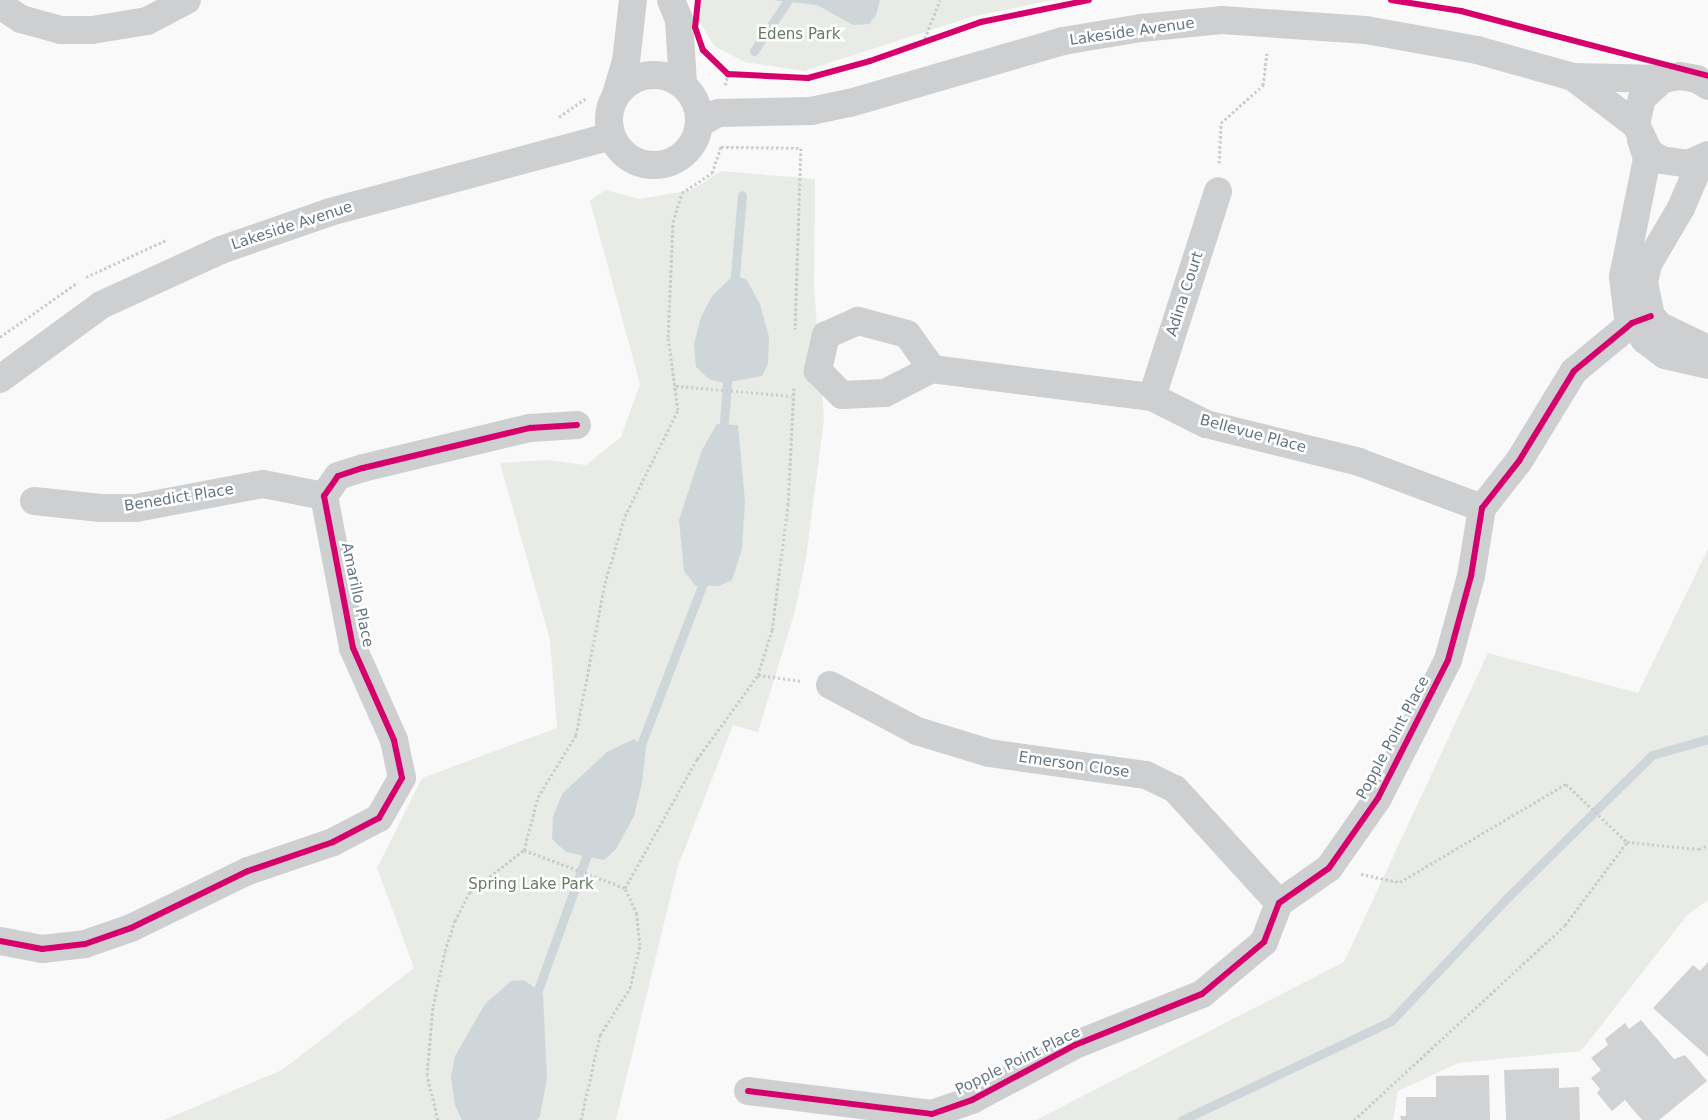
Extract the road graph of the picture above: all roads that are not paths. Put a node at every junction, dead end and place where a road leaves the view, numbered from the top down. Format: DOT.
graph roads {
  1 [pos="187,0"];
  2 [pos="633,0"];
  3 [pos="672,0"];
  4 [pos="0,5"];
  5 [pos="1572,77"];
  6 [pos="1663,79"];
  7 [pos="683,84"];
  8 [pos="1708,86"];
  9 [pos="616,94"];
  10 [pos="699,124"];
  11 [pos="1638,132"];
  12 [pos="611,136"];
  13 [pos="1705,157"];
  14 [pos="1218,191"];
  15 [pos="1641,320"];
  16 [pos="1708,349"];
  17 [pos="1708,365"];
  18 [pos="932,369"];
  19 [pos="0,379"];
  20 [pos="1152,397"];
  21 [pos="577,425"];
  22 [pos="324,496"];
  23 [pos="34,501"];
  24 [pos="1482,508"];
  25 [pos="830,685"];
  26 [pos="1279,903"];
  27 [pos="0,941"];
  28 [pos="748,1091"];
  1 -- 4 [label="street"];
  2 -- 9 [label="street"];
  3 -- 7 [label="street"];
  5 -- 6 [label="street, Lakeside Avenue"];
  5 -- 10 [label="street, Lakeside Avenue"];
  5 -- 11 [label="street, Lakeside Avenue"];
  6 -- 8 [label="street, Lakeside Avenue"];
  6 -- 11 [label="street"];
  7 -- 9 [label="street"];
  7 -- 10 [label="street"];
  9 -- 12 [label="street"];
  10 -- 12 [label="street"];
  11 -- 13 [label="street, Lakeside Avenue"];
  11 -- 15 [label="street"];
  12 -- 19 [label="street, Lakeside Avenue"];
  13 -- 15 [label="street"];
  14 -- 20 [label="street, Adina Court"];
  15 -- 16 [label="street"];
  15 -- 17 [label="street"];
  15 -- 24 [label="street, Popple Point Place"];
  18 -- 20 [label="street, Bellevue Place"];
  20 -- 24 [label="street, Bellevue Place"];
  21 -- 22 [label="street"];
  22 -- 23 [label="street, Benedict Place"];
  22 -- 27 [label="street, Amarillo Place"];
  24 -- 26 [label="street, Popple Point Place"];
  25 -- 26 [label="street, Emerson Close"];
  26 -- 28 [label="street, Popple Point Place"];
}
